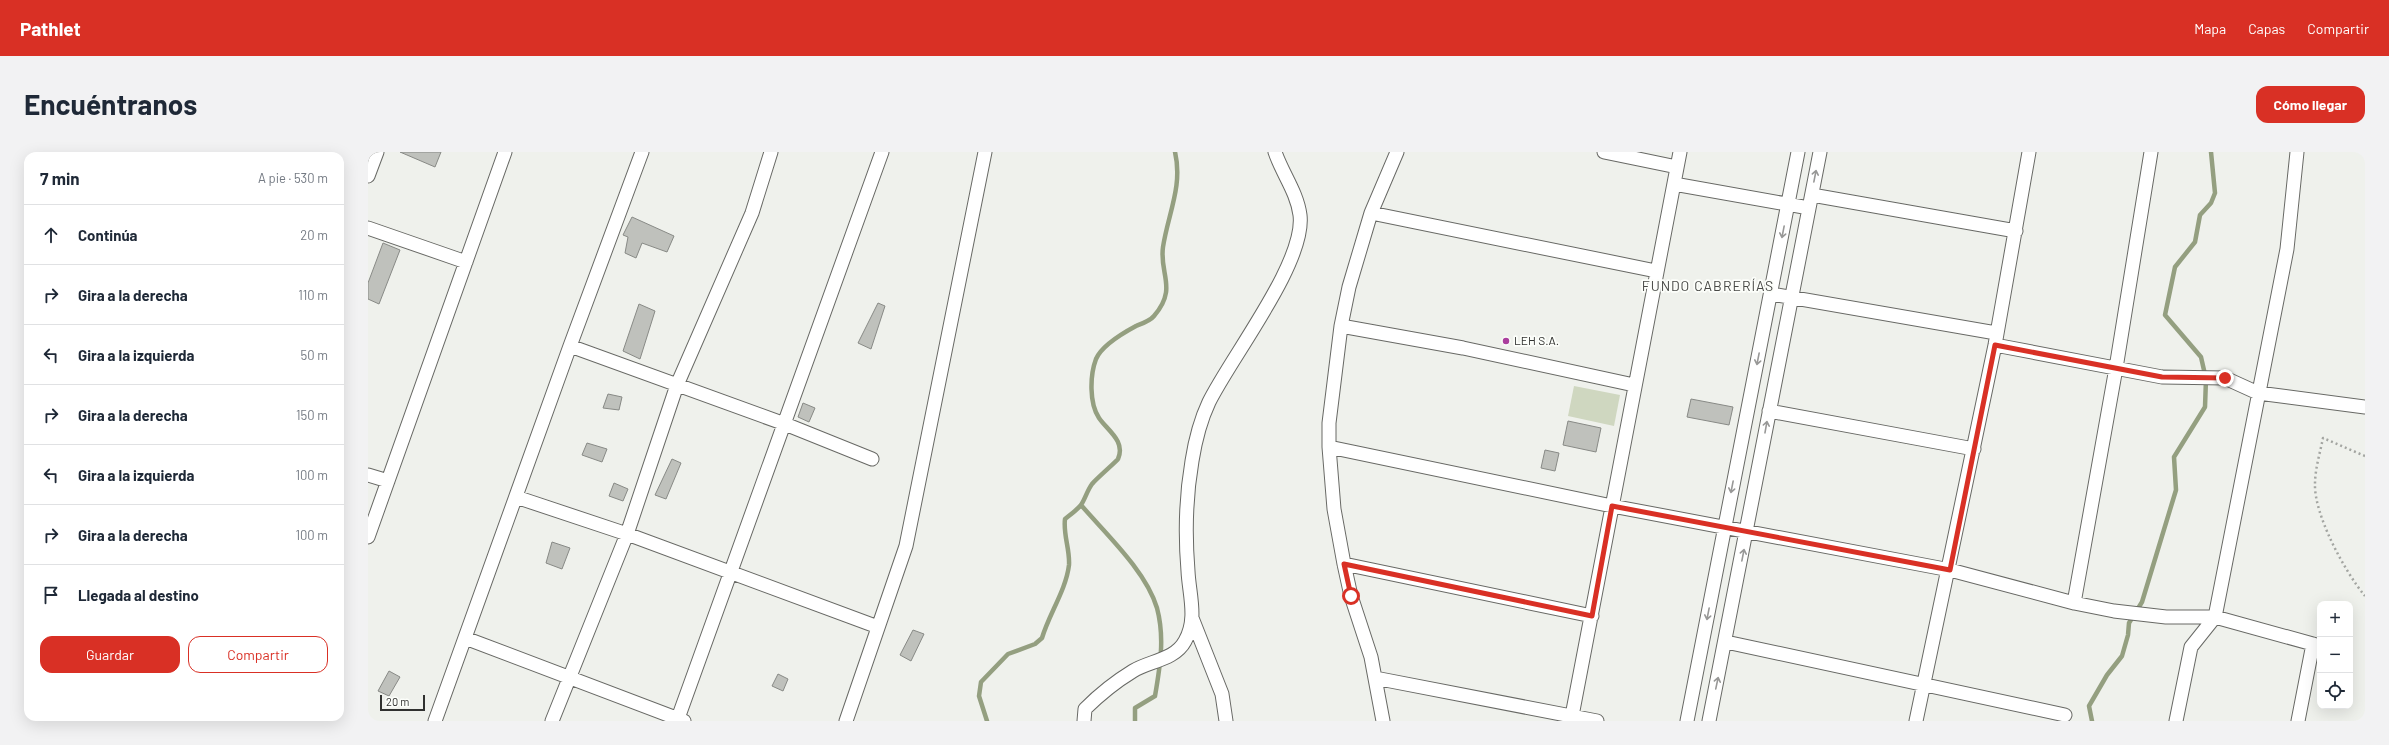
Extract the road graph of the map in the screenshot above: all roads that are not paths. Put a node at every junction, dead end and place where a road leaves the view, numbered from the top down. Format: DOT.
graph roads {
  1 [pos="377,152"];
  2 [pos="505,152"];
  3 [pos="642,152"];
  4 [pos="771,152"];
  5 [pos="882,152"];
  6 [pos="985,152"];
  7 [pos="1274,152"];
  8 [pos="1397,152"];
  9 [pos="1604,152"];
  10 [pos="1680,152"];
  11 [pos="1798,152"];
  12 [pos="1820,152"];
  13 [pos="2029,152"];
  14 [pos="2151,152"];
  15 [pos="2297,152"];
  16 [pos="1677,167"];
  17 [pos="368,176"];
  18 [pos="1674,184"];
  19 [pos="1812,195"];
  20 [pos="1788,205"];
  21 [pos="1809,208"];
  22 [pos="1371,214"];
  23 [pos="368,228"];
  24 [pos="2016,231"];
  25 [pos="466,262"];
  26 [pos="1656,271"];
  27 [pos="1770,294"];
  28 [pos="1792,297"];
  29 [pos="1341,326"];
  30 [pos="1996,339"];
  31 [pos="570,346"];
  32 [pos="2116,368"];
  33 [pos="1634,384"];
  34 [pos="677,385"];
  35 [pos="2258,393"];
  36 [pos="2365,407"];
  37 [pos="1769,411"];
  38 [pos="785,424"];
  39 [pos="1329,447"];
  40 [pos="1974,449"];
  41 [pos="872,459"];
  42 [pos="368,474"];
  43 [pos="388,482"];
  44 [pos="516,497"];
  45 [pos="1612,506"];
  46 [pos="1724,528"];
  47 [pos="1747,532"];
  48 [pos="627,534"];
  49 [pos="368,537"];
  50 [pos="1344,564"];
  51 [pos="1950,570"];
  52 [pos="731,574"];
  53 [pos="2074,603"];
  54 [pos="1592,616"];
  55 [pos="2215,617"];
  56 [pos="1192,618"];
  57 [pos="878,627"];
  58 [pos="465,638"];
  59 [pos="1726,642"];
  60 [pos="2317,645"];
  61 [pos="569,678"];
  62 [pos="1375,678"];
  63 [pos="1924,685"];
  64 [pos="2065,715"];
  65 [pos="1572,719"];
  66 [pos="680,720"];
  67 [pos="435,721"];
  68 [pos="552,721"];
  69 [pos="846,721"];
  70 [pos="1084,721"];
  71 [pos="1226,721"];
  72 [pos="1382,721"];
  73 [pos="1596,721"];
  74 [pos="1688,721"];
  75 [pos="1709,721"];
  76 [pos="1916,721"];
  77 [pos="2176,721"];
  78 [pos="2298,721"];
  1 -- 17 [label="street"];
  2 -- 25 [label="street"];
  3 -- 31 [label="street"];
  4 -- 34 [label="street"];
  5 -- 38 [label="street"];
  6 -- 57 [label="street"];
  7 -- 56 [label="street"];
  8 -- 22 [label="street"];
  9 -- 16 [label="street"];
  10 -- 16 [label="street"];
  11 -- 20 [label="street"];
  19 -- 12 [label="street, one-way"];
  13 -- 24 [label="street"];
  14 -- 32 [label="street"];
  15 -- 35 [label="street"];
  16 -- 18 [label="street"];
  18 -- 20 [label="street"];
  18 -- 26 [label="street"];
  19 -- 21 [label="street"];
  19 -- 24 [label="street"];
  20 -- 21 [label="street"];
  20 -- 27 [label="street, one-way"];
  21 -- 28 [label="street"];
  22 -- 26 [label="street"];
  22 -- 29 [label="street"];
  23 -- 25 [label="street"];
  24 -- 30 [label="street"];
  25 -- 43 [label="street"];
  26 -- 33 [label="street"];
  27 -- 28 [label="street"];
  27 -- 46 [label="street, one-way"];
  28 -- 30 [label="street"];
  28 -- 37 [label="street"];
  29 -- 33 [label="street"];
  29 -- 39 [label="street"];
  30 -- 32 [label="street"];
  30 -- 40 [label="street"];
  31 -- 34 [label="street"];
  31 -- 44 [label="street"];
  32 -- 35 [label="street"];
  32 -- 53 [label="street"];
  33 -- 45 [label="street"];
  34 -- 38 [label="street"];
  34 -- 48 [label="street"];
  35 -- 36 [label="street"];
  35 -- 55 [label="street"];
  37 -- 40 [label="street"];
  47 -- 37 [label="street, one-way"];
  38 -- 41 [label="street"];
  38 -- 52 [label="street"];
  39 -- 45 [label="street"];
  39 -- 50 [label="street"];
  40 -- 51 [label="street"];
  42 -- 43 [label="street"];
  43 -- 49 [label="street"];
  44 -- 48 [label="street"];
  44 -- 58 [label="street"];
  45 -- 46 [label="street"];
  45 -- 54 [label="street"];
  46 -- 47 [label="street"];
  46 -- 74 [label="street, one-way"];
  47 -- 51 [label="street"];
  59 -- 47 [label="street, one-way"];
  48 -- 52 [label="street"];
  48 -- 61 [label="street"];
  50 -- 54 [label="street"];
  50 -- 62 [label="street"];
  51 -- 53 [label="street"];
  51 -- 63 [label="street"];
  52 -- 57 [label="street"];
  52 -- 66 [label="street"];
  53 -- 55 [label="street"];
  54 -- 65 [label="street"];
  55 -- 60 [label="street"];
  55 -- 77 [label="street"];
  56 -- 70 [label="street"];
  56 -- 71 [label="street"];
  57 -- 69 [label="street"];
  58 -- 61 [label="street"];
  58 -- 67 [label="street"];
  59 -- 63 [label="street"];
  75 -- 59 [label="street, one-way"];
  60 -- 78 [label="street"];
  61 -- 66 [label="street"];
  61 -- 68 [label="street"];
  62 -- 65 [label="street"];
  62 -- 72 [label="street"];
  63 -- 64 [label="street"];
  63 -- 76 [label="street"];
  65 -- 73 [label="street"];
}
